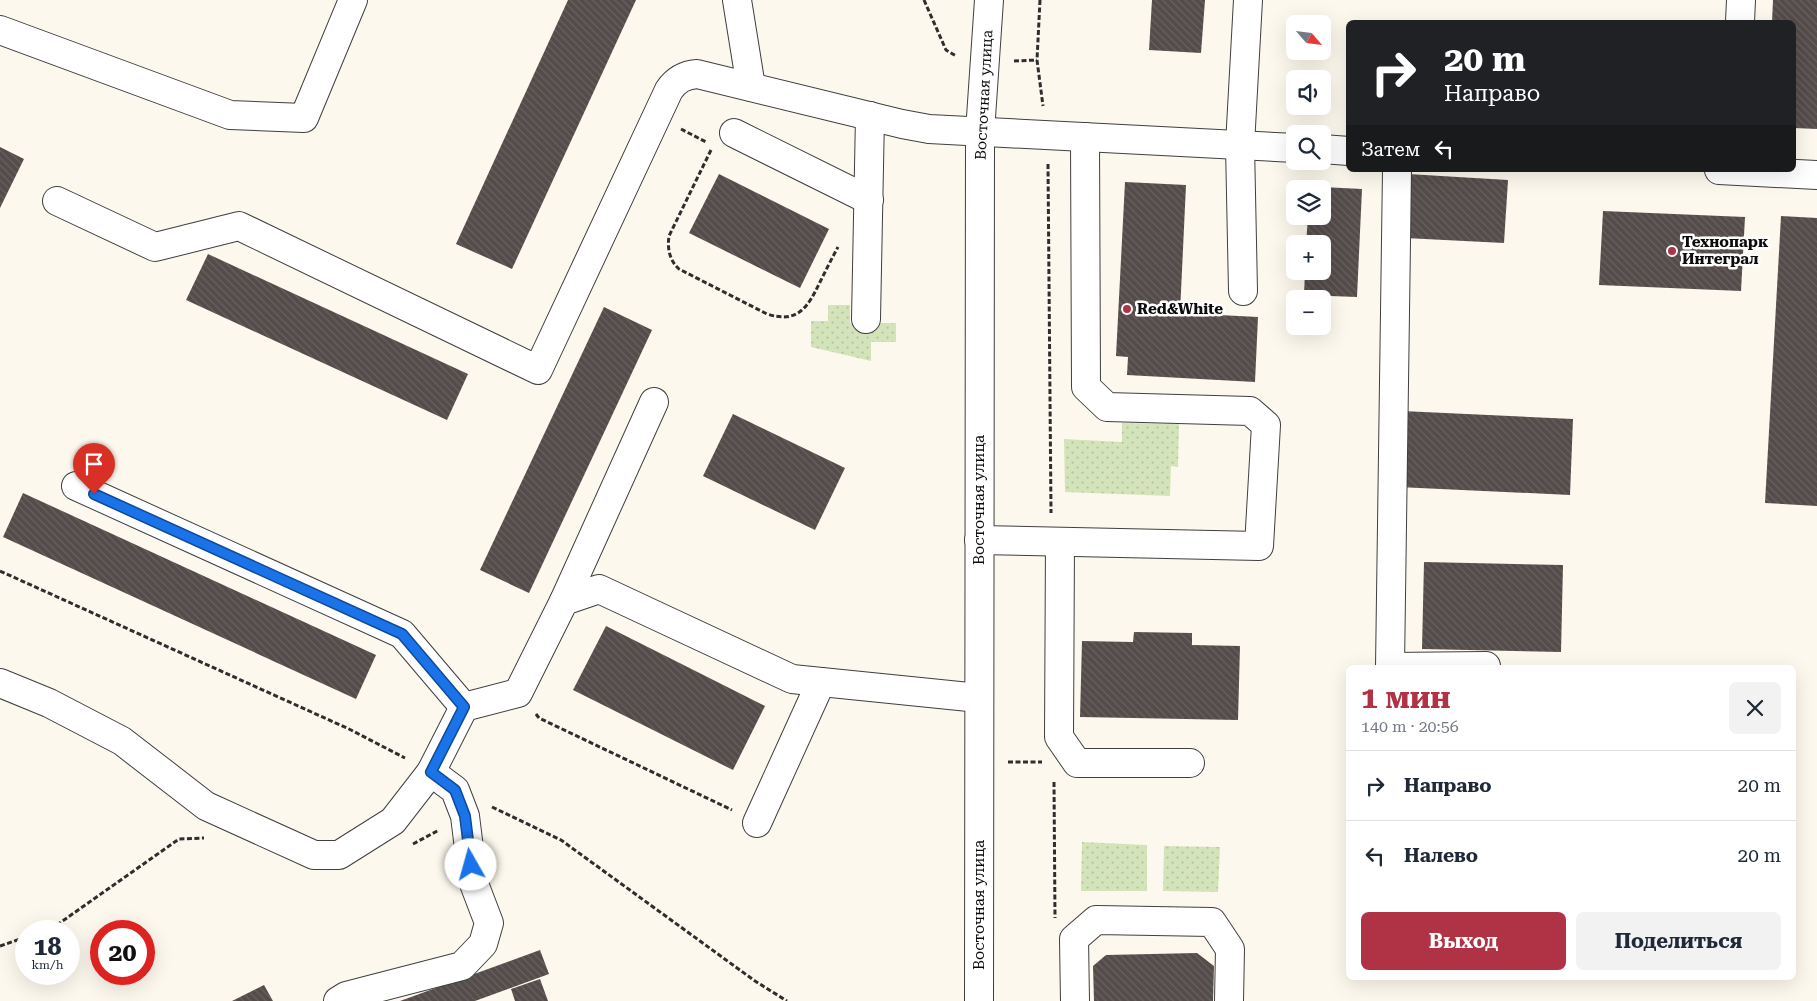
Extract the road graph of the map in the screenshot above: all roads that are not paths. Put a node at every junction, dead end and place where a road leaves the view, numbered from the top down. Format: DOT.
graph roads {
  1 [pos="353,0"];
  2 [pos="737,0"];
  3 [pos="989,0"];
  4 [pos="1248,0"];
  5 [pos="1741,0"];
  6 [pos="1740,20"];
  7 [pos="0,30"];
  8 [pos="750,87"];
  9 [pos="870,116"];
  10 [pos="980,132"];
  11 [pos="734,133"];
  12 [pos="1085,137"];
  13 [pos="1240,145"];
  14 [pos="1286,148"];
  15 [pos="1331,150"];
  16 [pos="1346,151"];
  17 [pos="1397,172"];
  18 [pos="1765,172"];
  19 [pos="1817,175"];
  20 [pos="869,200"];
  21 [pos="57,201"];
  22 [pos="1243,291"];
  23 [pos="866,319"];
  24 [pos="654,402"];
  25 [pos="76,486"];
  26 [pos="979,540"];
  27 [pos="1060,542"];
  28 [pos="564,601"];
  29 [pos="1390,665"];
  30 [pos="821,682"];
  31 [pos="0,683"];
  32 [pos="979,698"];
  33 [pos="464,707"];
  34 [pos="1190,764"];
  35 [pos="431,772"];
  36 [pos="757,823"];
  37 [pos="338,1001"];
  38 [pos="979,1001"];
  39 [pos="1075,1001"];
  40 [pos="1229,1001"];
  1 -- 7 [label="street"];
  2 -- 8 [label="street"];
  3 -- 10 [label="street, Восточная улица"];
  4 -- 13 [label="street"];
  5 -- 6 [label="street"];
  8 -- 9 [label="street"];
  8 -- 21 [label="street"];
  9 -- 10 [label="street"];
  9 -- 20 [label="street"];
  10 -- 12 [label="street"];
  10 -- 26 [label="street, Восточная улица"];
  11 -- 20 [label="street"];
  12 -- 13 [label="street"];
  12 -- 27 [label="street"];
  13 -- 14 [label="street"];
  13 -- 22 [label="street"];
  15 -- 16 [label="street"];
  17 -- 29 [label="street"];
  18 -- 19 [label="street"];
  20 -- 23 [label="street"];
  24 -- 28 [label="street"];
  25 -- 33 [label="street"];
  26 -- 27 [label="street"];
  26 -- 32 [label="street, Восточная улица"];
  27 -- 34 [label="street"];
  28 -- 30 [label="street"];
  28 -- 33 [label="street"];
  30 -- 32 [label="street"];
  30 -- 36 [label="street"];
  31 -- 35 [label="street"];
  32 -- 38 [label="street, Восточная улица"];
  33 -- 35 [label="street"];
  35 -- 37 [label="street"];
  39 -- 40 [label="street"];
}
